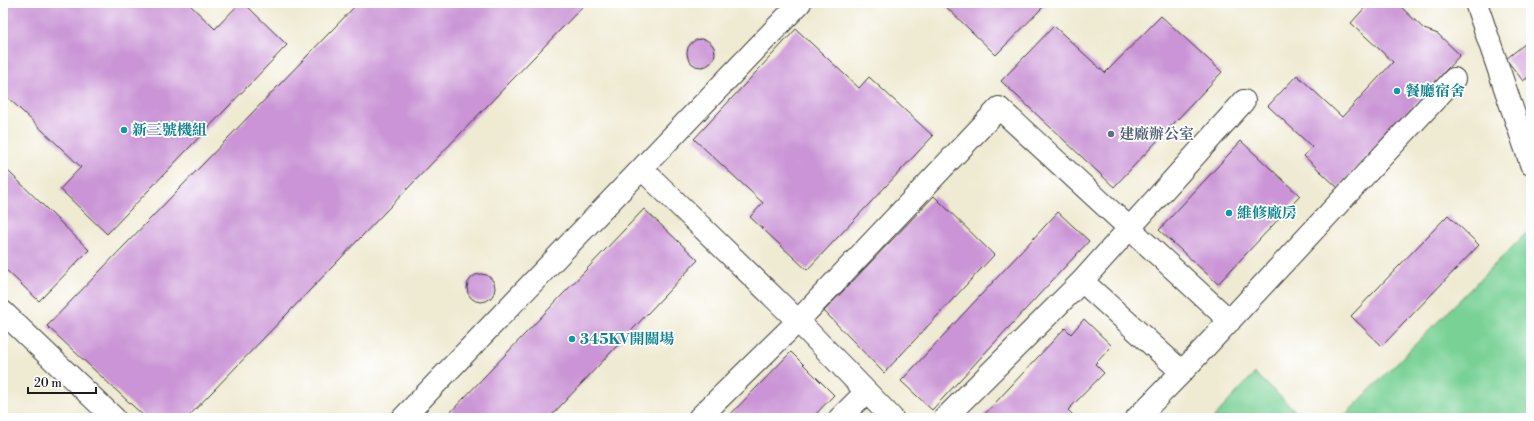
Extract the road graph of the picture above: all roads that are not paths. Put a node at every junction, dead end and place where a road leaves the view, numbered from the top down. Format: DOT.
graph roads {
  1 [pos="800,3"];
  2 [pos="1476,3"];
  3 [pos="1454,79"];
  4 [pos="1244,101"];
  5 [pos="1531,164"];
  6 [pos="642,168"];
  7 [pos="1129,229"];
  8 [pos="1082,280"];
  9 [pos="3,312"];
  10 [pos="798,321"];
  11 [pos="1230,321"];
  12 [pos="1182,372"];
  13 [pos="866,392"];
  14 [pos="114,418"];
  15 [pos="403,418"];
  16 [pos="699,418"];
  17 [pos="840,418"];
  18 [pos="892,418"];
  19 [pos="945,418"];
  20 [pos="1137,418"];
  1 -- 6 [label="lane"];
  2 -- 5 [label="lane"];
  3 -- 11 [label="lane"];
  4 -- 7 [label="lane"];
  6 -- 10 [label="lane"];
  6 -- 15 [label="lane"];
  7 -- 8 [label="lane"];
  7 -- 10 [label="lane"];
  7 -- 11 [label="lane"];
  8 -- 12 [label="lane"];
  8 -- 19 [label="lane"];
  9 -- 14 [label="lane"];
  10 -- 13 [label="lane"];
  10 -- 16 [label="lane"];
  11 -- 12 [label="lane"];
  12 -- 20 [label="lane"];
  13 -- 17 [label="lane"];
  13 -- 18 [label="lane"];
}
